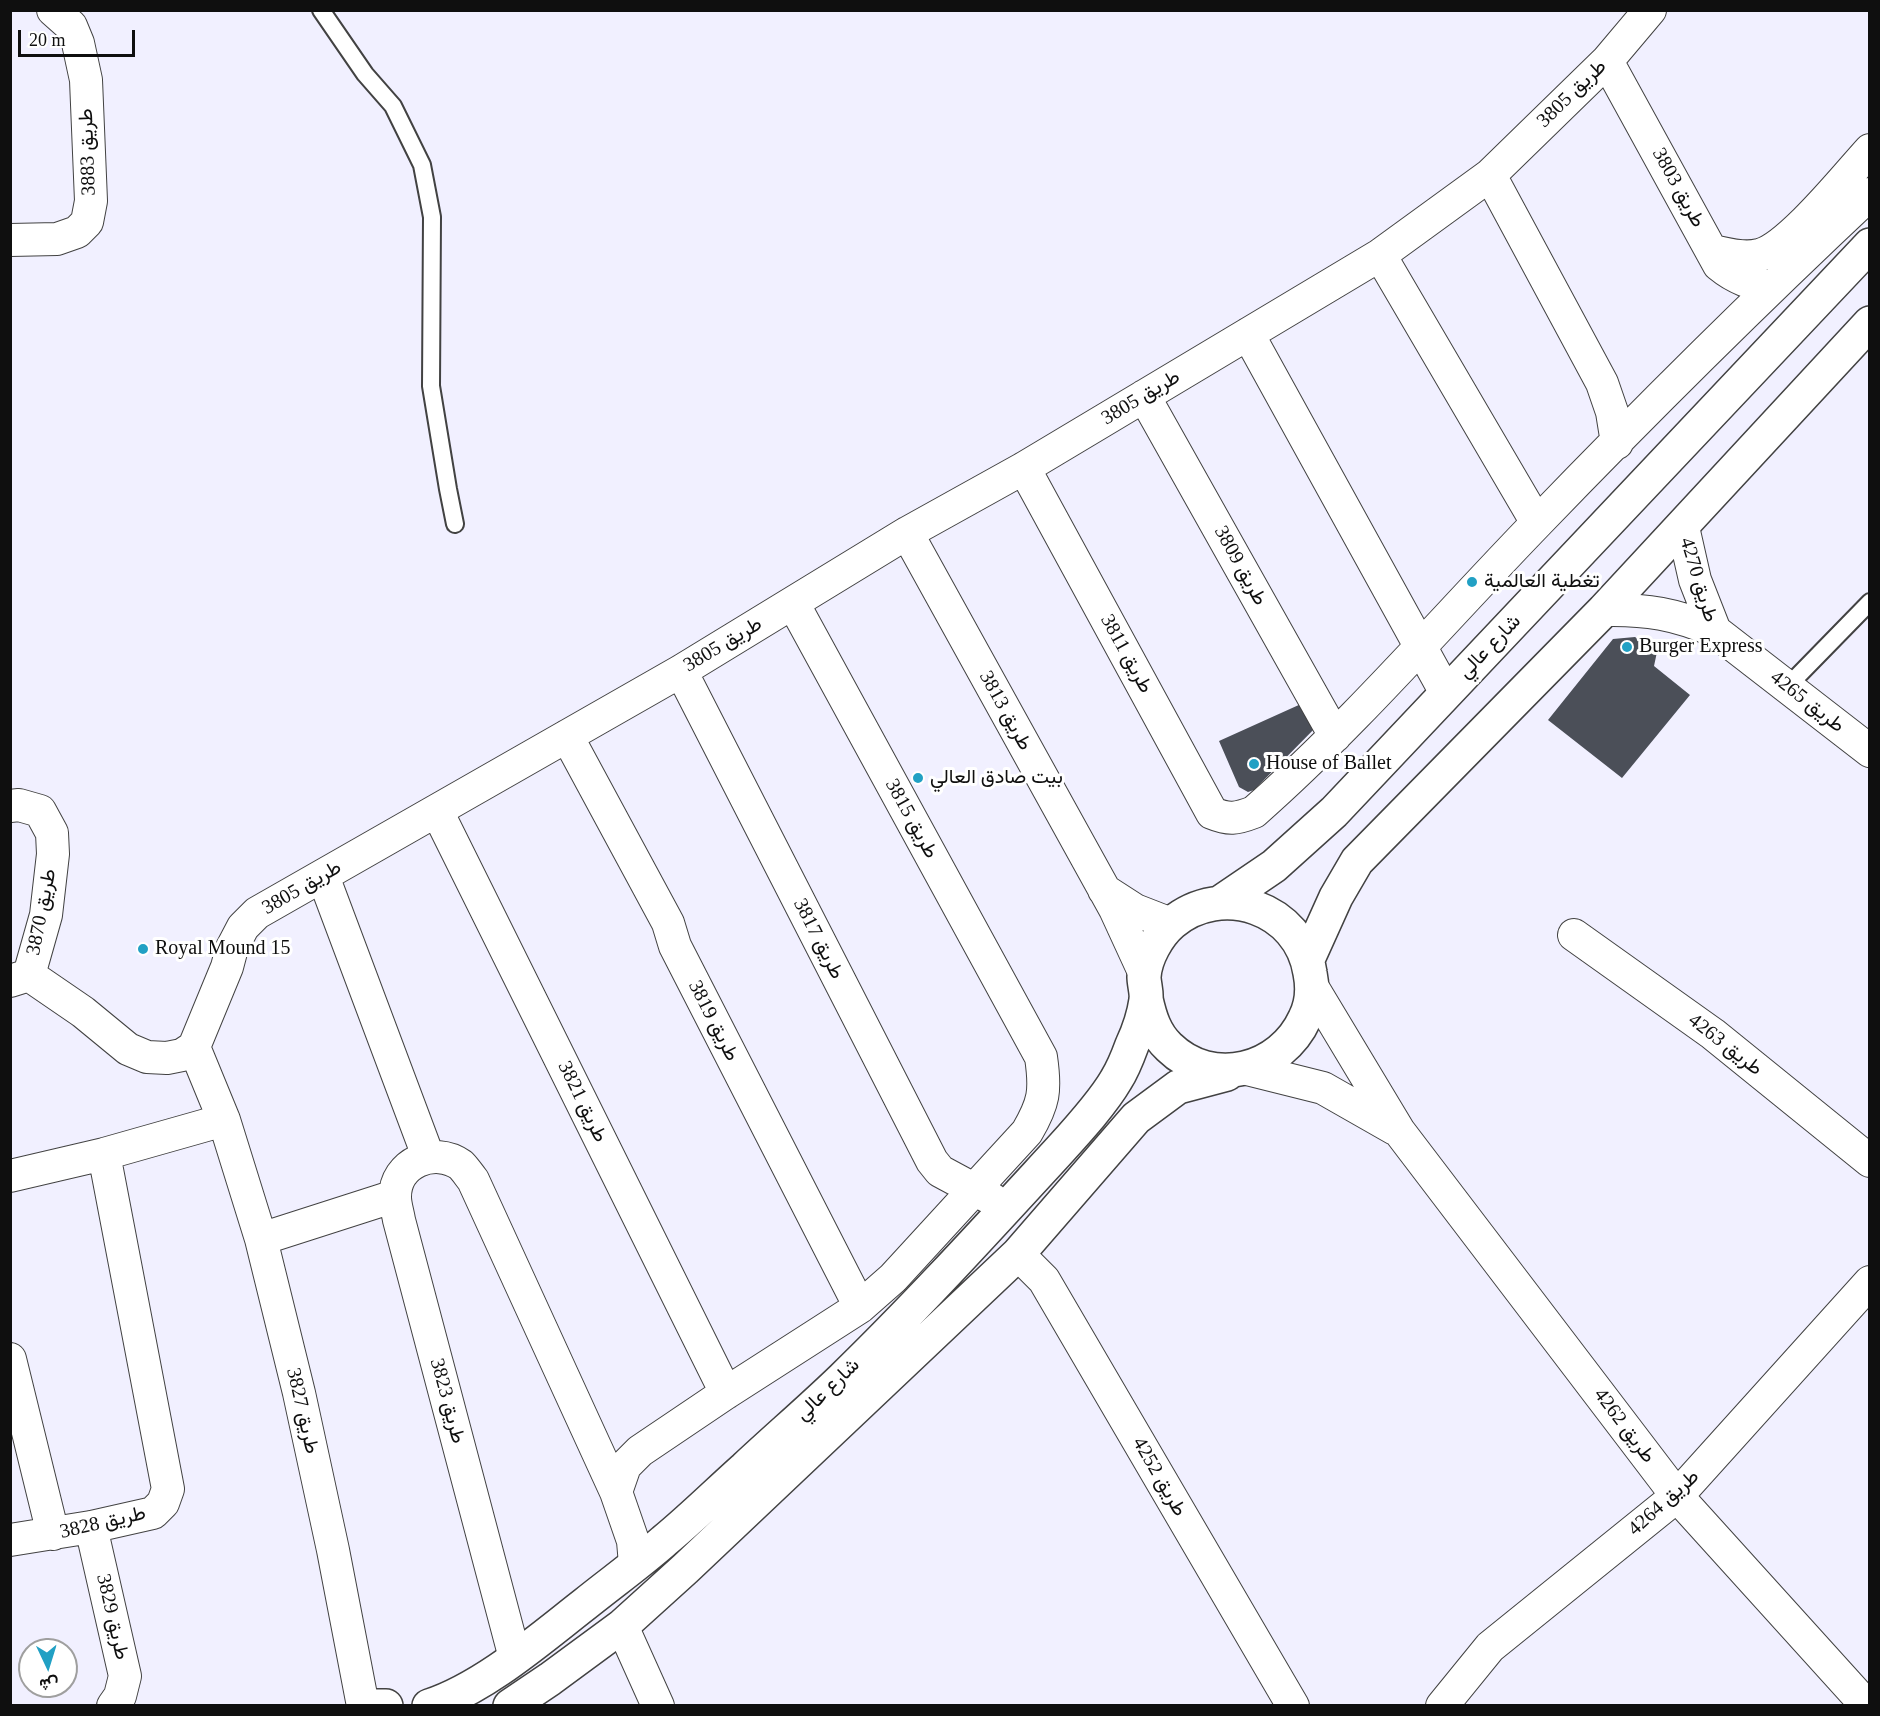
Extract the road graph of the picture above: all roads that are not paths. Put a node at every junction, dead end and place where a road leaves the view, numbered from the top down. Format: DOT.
graph roads {
  1 [pos="53,10"];
  2 [pos="321,10"];
  3 [pos="1650,10"];
  4 [pos="1607,61"];
  5 [pos="1869,150"];
  6 [pos="1490,174"];
  7 [pos="1869,195"];
  8 [pos="10,240"];
  9 [pos="1869,245"];
  10 [pos="1713,251"];
  11 [pos="1380,255"];
  12 [pos="1772,286"];
  13 [pos="1869,323"];
  14 [pos="1248,334"];
  15 [pos="1602,383"];
  16 [pos="1144,396"];
  17 [pos="1661,399"];
  18 [pos="1617,443"];
  19 [pos="1024,468"];
  20 [pos="1537,523"];
  21 [pos="455,524"];
  22 [pos="1683,527"];
  23 [pos="907,533"];
  24 [pos="1869,602"];
  25 [pos="793,603"];
  26 [pos="1604,610"];
  27 [pos="1715,631"];
  28 [pos="1420,649"];
  29 [pos="681,670"];
  30 [pos="1788,687"];
  31 [pos="1446,693"];
  32 [pos="567,736"];
  33 [pos="1335,736"];
  34 [pos="1869,751"];
  35 [pos="10,806"];
  36 [pos="437,811"];
  37 [pos="323,876"];
  38 [pos="1103,889"];
  39 [pos="1221,902"];
  40 [pos="1171,924"];
  41 [pos="1574,935"];
  42 [pos="1310,974"];
  43 [pos="20,978"];
  44 [pos="1145,986"];
  45 [pos="194,1047"];
  46 [pos="1247,1068"];
  47 [pos="224,1120"];
  48 [pos="1399,1131"];
  49 [pos="104,1154"];
  50 [pos="428,1156"];
  51 [pos="1869,1161"];
  52 [pos="10,1176"];
  53 [pos="974,1189"];
  54 [pos="395,1196"];
  55 [pos="1007,1207"];
  56 [pos="261,1239"];
  57 [pos="1018,1254"];
  58 [pos="1869,1282"];
  59 [pos="860,1307"];
  60 [pos="10,1359"];
  61 [pos="726,1393"];
  62 [pos="616,1492"];
  63 [pos="1677,1496"];
  64 [pos="91,1527"];
  65 [pos="53,1534"];
  66 [pos="10,1540"];
  67 [pos="635,1564"];
  68 [pos="622,1626"];
  69 [pos="515,1658"];
  70 [pos="1451,1701"];
  71 [pos="113,1706"];
  72 [pos="363,1706"];
  73 [pos="369,1706"];
  74 [pos="386,1706"];
  75 [pos="429,1706"];
  76 [pos="510,1706"];
  77 [pos="658,1706"];
  78 [pos="1293,1706"];
  79 [pos="1867,1706"];
  1 -- 8 [label="street, طريق 3883"];
  2 -- 21 [label="lane"];
  3 -- 4 [label="street, طريق 3805"];
  4 -- 6 [label="street, طريق 3805"];
  4 -- 10 [label="street, طريق 3803"];
  5 -- 10 [label="street"];
  6 -- 11 [label="street, طريق 3805"];
  6 -- 15 [label="street"];
  7 -- 12 [label="street"];
  9 -- 31 [label="street, شارع عالي"];
  10 -- 12 [label="street, طريق 3803"];
  11 -- 14 [label="street, طريق 3805"];
  11 -- 20 [label="street"];
  12 -- 17 [label="street"];
  13 -- 22 [label="street"];
  14 -- 16 [label="street, طريق 3805"];
  14 -- 28 [label="street"];
  15 -- 17 [label="street"];
  15 -- 18 [label="street"];
  16 -- 19 [label="street, طريق 3805"];
  16 -- 33 [label="street, طريق 3809"];
  17 -- 18 [label="street"];
  18 -- 20 [label="street"];
  19 -- 23 [label="street, طريق 3805"];
  19 -- 33 [label="street, طريق 3811"];
  20 -- 28 [label="street"];
  22 -- 26 [label="street"];
  22 -- 27 [label="street, طريق 4270"];
  23 -- 25 [label="street, طريق 3805"];
  23 -- 38 [label="street, طريق 3813"];
  24 -- 30 [label="lane"];
  25 -- 29 [label="street, طريق 3805"];
  25 -- 53 [label="street, طريق 3815"];
  26 -- 27 [label="street, طريق 4270"];
  26 -- 42 [label="street"];
  27 -- 30 [label="street, طريق 4265"];
  28 -- 31 [label="street"];
  28 -- 33 [label="street"];
  29 -- 32 [label="street, طريق 3805"];
  29 -- 53 [label="street, طريق 3817"];
  30 -- 34 [label="street, طريق 4265"];
  31 -- 39 [label="street, شارع عالي"];
  32 -- 36 [label="street, طريق 3805"];
  32 -- 59 [label="street, طريق 3819"];
  35 -- 43 [label="street, طريق 3870"];
  36 -- 37 [label="street, طريق 3805"];
  36 -- 61 [label="street, طريق 3821"];
  37 -- 45 [label="street, طريق 3805"];
  37 -- 50 [label="street"];
  38 -- 40 [label="street, طريق 3813"];
  38 -- 44 [label="street, طريق 3813"];
  39 -- 40 [label="street"];
  39 -- 42 [label="street"];
  40 -- 44 [label="street"];
  41 -- 51 [label="street, طريق 4263"];
  42 -- 46 [label="street"];
  42 -- 48 [label="street, طريق 4262"];
  43 -- 45 [label="street"];
  44 -- 46 [label="street"];
  44 -- 55 [label="street, شارع عالي"];
  45 -- 47 [label="street, طريق 3827"];
  46 -- 48 [label="street, طريق 4262"];
  46 -- 57 [label="street, شارع عالي"];
  47 -- 49 [label="street"];
  47 -- 56 [label="street, طريق 3827"];
  48 -- 63 [label="street, طريق 4262"];
  49 -- 52 [label="street"];
  49 -- 64 [label="street, طريق 3828"];
  50 -- 54 [label="street"];
  50 -- 62 [label="street"];
  53 -- 55 [label="street, طريق 3817"];
  53 -- 59 [label="street, طريق 3815"];
  54 -- 56 [label="street"];
  54 -- 69 [label="street, طريق 3823"];
  55 -- 67 [label="street, شارع عالي"];
  56 -- 72 [label="street, طريق 3827"];
  57 -- 68 [label="street, شارع عالي"];
  57 -- 78 [label="street, طريق 4252"];
  58 -- 63 [label="street, طريق 4264"];
  59 -- 61 [label="street, طريق 3815"];
  60 -- 65 [label="street"];
  61 -- 62 [label="street, طريق 3815"];
  62 -- 67 [label="street"];
  63 -- 70 [label="street, طريق 4264"];
  63 -- 79 [label="street, طريق 4262"];
  64 -- 65 [label="street, طريق 3828"];
  64 -- 71 [label="street, طريق 3829"];
  65 -- 66 [label="street, طريق 3828"];
  67 -- 69 [label="street, شارع عالي"];
  68 -- 76 [label="street, شارع عالي"];
  68 -- 77 [label="street"];
  69 -- 75 [label="street, شارع عالي"];
  73 -- 74 [label="street"];
}
